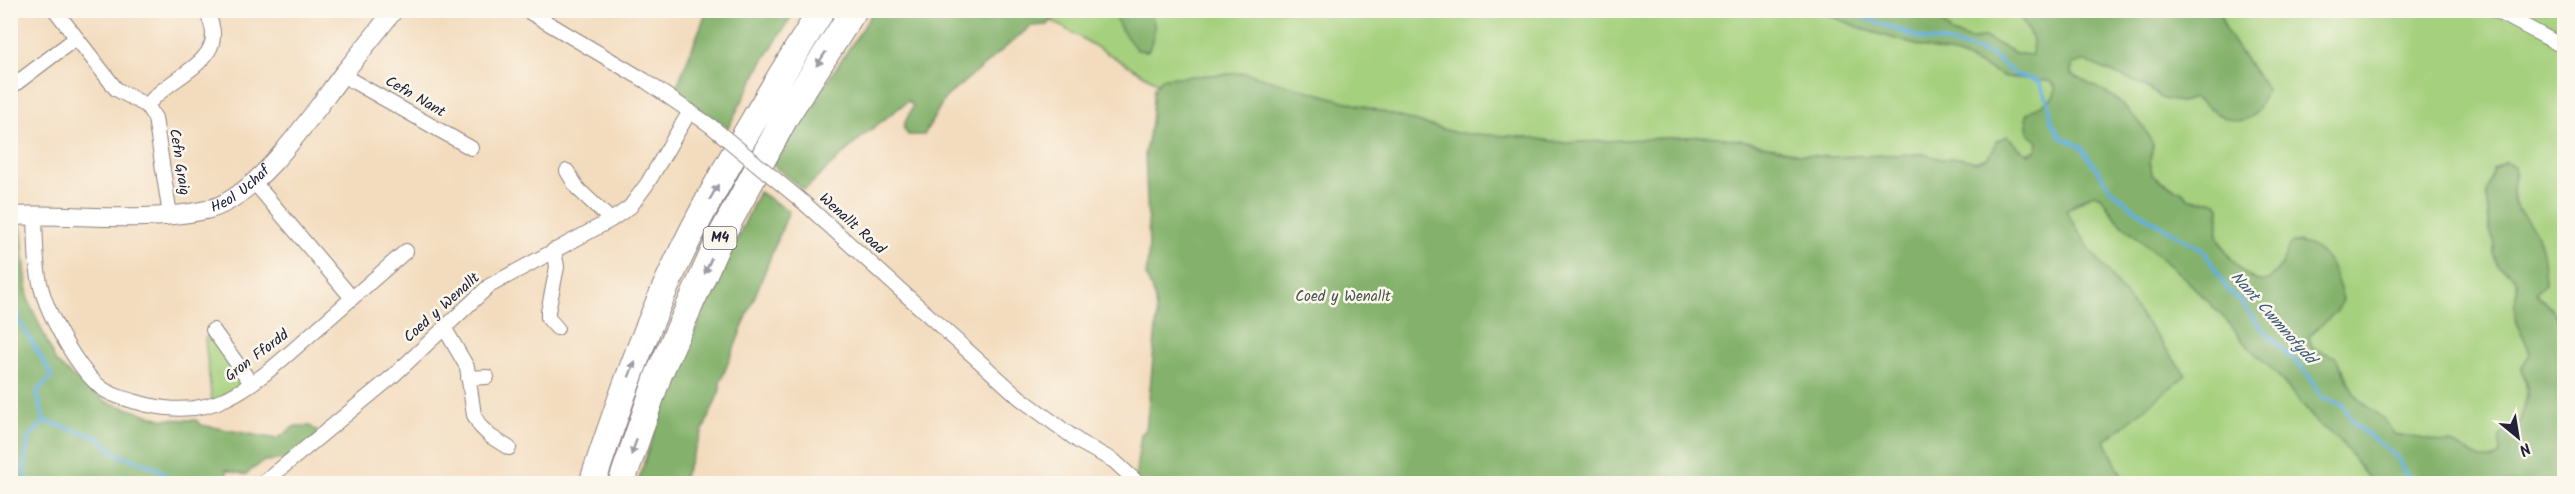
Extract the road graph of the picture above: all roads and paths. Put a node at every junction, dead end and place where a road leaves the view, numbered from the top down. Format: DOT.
graph roads {
  1 [pos="55,10"];
  2 [pos="205,10"];
  3 [pos="394,10"];
  4 [pos="526,10"];
  5 [pos="822,10"];
  6 [pos="854,10"];
  7 [pos="2495,10"];
  8 [pos="76,38"];
  9 [pos="2565,47"];
  10 [pos="342,75"];
  11 [pos="10,88"];
  12 [pos="147,106"];
  13 [pos="690,111"];
  14 [pos="471,148"];
  15 [pos="567,171"];
  16 [pos="253,182"];
  17 [pos="35,215"];
  18 [pos="171,215"];
  19 [pos="10,216"];
  20 [pos="610,220"];
  21 [pos="554,250"];
  22 [pos="406,251"];
  23 [pos="352,298"];
  24 [pos="444,327"];
  25 [pos="557,328"];
  26 [pos="213,330"];
  27 [pos="487,377"];
  28 [pos="468,378"];
  29 [pos="251,383"];
  30 [pos="509,448"];
  31 [pos="262,483"];
  32 [pos="592,483"];
  33 [pos="621,483"];
  34 [pos="1139,483"];
  1 -- 8 [label="street"];
  2 -- 12 [label="street"];
  3 -- 10 [label="street, Heol Uchaf"];
  4 -- 13 [label="street, Wenallt Road"];
  32 -- 5 [label="highway, M4, one-way"];
  6 -- 33 [label="highway, M4, one-way"];
  7 -- 9 [label="street"];
  8 -- 11 [label="street"];
  8 -- 12 [label="street"];
  10 -- 14 [label="street, Cefn Nant"];
  10 -- 16 [label="street, Heol Uchaf"];
  12 -- 18 [label="street, Cefn Graig"];
  13 -- 20 [label="street, Coed y Wenallt"];
  13 -- 34 [label="street, Wenallt Road, bridge"];
  15 -- 20 [label="street"];
  16 -- 18 [label="street, Heol Uchaf"];
  16 -- 23 [label="street"];
  17 -- 18 [label="street, Heol Uchaf"];
  17 -- 19 [label="street, Heol Uchaf"];
  17 -- 29 [label="street, Gron Ffordd"];
  20 -- 21 [label="street, Coed y Wenallt"];
  21 -- 24 [label="street, Coed y Wenallt"];
  21 -- 25 [label="street"];
  22 -- 23 [label="street, Gron Ffordd"];
  23 -- 29 [label="street, Gron Ffordd"];
  24 -- 28 [label="street"];
  24 -- 31 [label="street, Coed y Wenallt"];
  26 -- 29 [label="street"];
  27 -- 28 [label="street"];
  28 -- 30 [label="street"];
}
